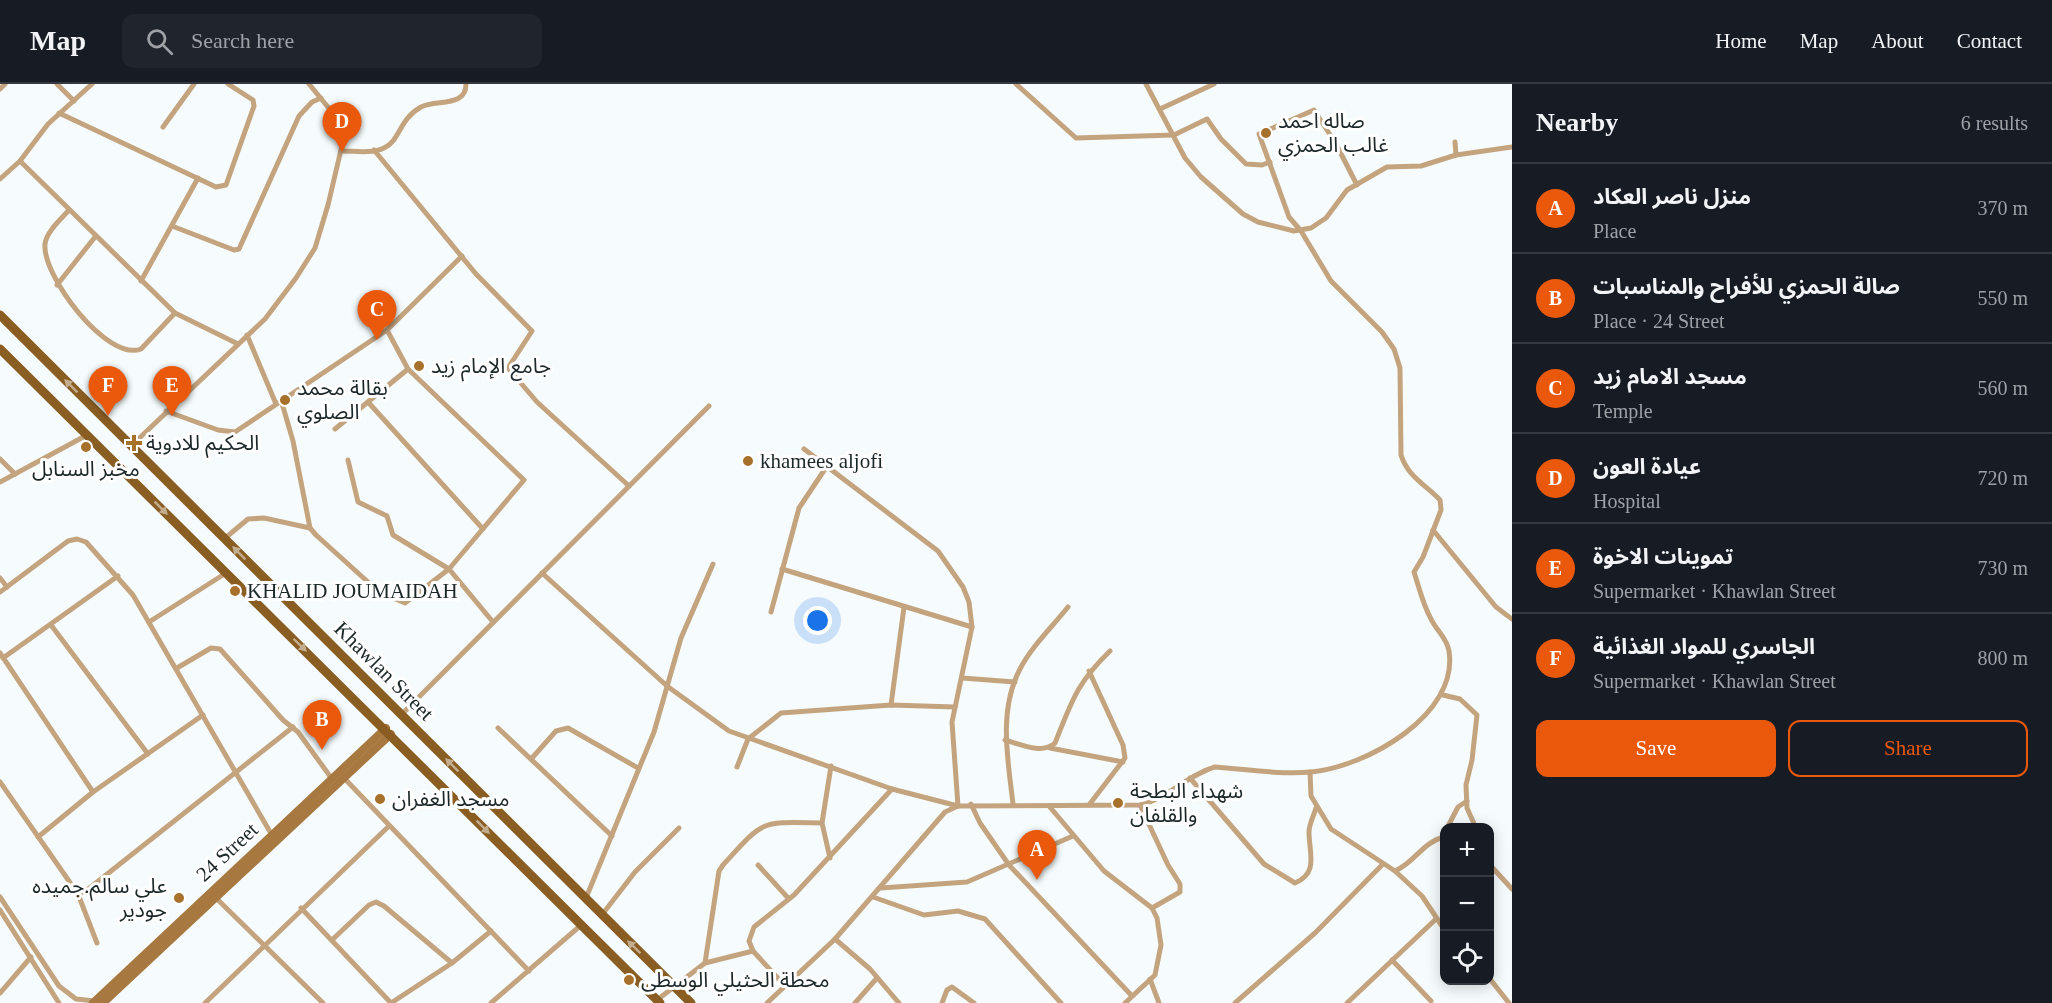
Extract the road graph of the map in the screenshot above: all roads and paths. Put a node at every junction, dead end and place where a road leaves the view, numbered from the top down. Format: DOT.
graph roads {
  1 [pos="5,84"];
  2 [pos="57,84"];
  3 [pos="92,84"];
  4 [pos="194,84"];
  5 [pos="228,84"];
  6 [pos="309,84"];
  7 [pos="466,84"];
  8 [pos="1016,84"];
  9 [pos="1146,84"];
  10 [pos="1214,84"];
  11 [pos="0,89"];
  12 [pos="321,98"];
  13 [pos="74,101"];
  14 [pos="1160,110"];
  15 [pos="59,113"];
  16 [pos="162,126"];
  17 [pos="1174,135"];
  18 [pos="1455,142"];
  19 [pos="1512,147"];
  20 [pos="374,150"];
  21 [pos="342,151"];
  22 [pos="1456,155"];
  23 [pos="20,161"];
  24 [pos="1270,162"];
  25 [pos="198,178"];
  26 [pos="0,179"];
  27 [pos="1357,185"];
  28 [pos="69,210"];
  29 [pos="172,226"];
  30 [pos="1301,231"];
  31 [pos="95,237"];
  32 [pos="462,256"];
  33 [pos="141,281"];
  34 [pos="57,285"];
  35 [pos="175,313"];
  36 [pos="0,315"];
  37 [pos="387,330"];
  38 [pos="247,335"];
  39 [pos="238,344"];
  40 [pos="0,349"];
  41 [pos="408,369"];
  42 [pos="278,402"];
  43 [pos="368,402"];
  44 [pos="709,406"];
  45 [pos="166,411"];
  46 [pos="335,429"];
  47 [pos="87,435"];
  48 [pos="131,446"];
  49 [pos="804,449"];
  50 [pos="0,459"];
  51 [pos="348,460"];
  52 [pos="827,466"];
  53 [pos="15,474"];
  54 [pos="0,482"];
  55 [pos="629,486"];
  56 [pos="310,528"];
  57 [pos="483,529"];
  58 [pos="1433,530"];
  59 [pos="224,539"];
  60 [pos="713,564"];
  61 [pos="449,569"];
  62 [pos="782,569"];
  63 [pos="226,573"];
  64 [pos="542,573"];
  65 [pos="118,576"];
  66 [pos="0,578"];
  67 [pos="7,587"];
  68 [pos="0,592"];
  69 [pos="904,607"];
  70 [pos="1068,607"];
  71 [pos="771,612"];
  72 [pos="1512,619"];
  73 [pos="149,622"];
  74 [pos="494,622"];
  75 [pos="51,626"];
  76 [pos="972,627"];
  77 [pos="1110,651"];
  78 [pos="2,656"];
  79 [pos="177,668"];
  80 [pos="1089,671"];
  81 [pos="962,678"];
  82 [pos="1015,682"];
  83 [pos="667,686"];
  84 [pos="1443,695"];
  85 [pos="891,705"];
  86 [pos="955,707"];
  87 [pos="402,714"];
  88 [pos="203,715"];
  89 [pos="293,727"];
  90 [pos="498,728"];
  91 [pos="389,731"];
  92 [pos="748,739"];
  93 [pos="1005,740"];
  94 [pos="1050,748"];
  95 [pos="148,754"];
  96 [pos="532,758"];
  97 [pos="1123,762"];
  98 [pos="831,766"];
  99 [pos="737,767"];
  100 [pos="638,768"];
  101 [pos="237,772"];
  102 [pos="1310,772"];
  103 [pos="344,778"];
  104 [pos="1190,778"];
  105 [pos="332,779"];
  106 [pos="0,782"];
  107 [pos="892,789"];
  108 [pos="93,792"];
  109 [pos="1467,801"];
  110 [pos="971,804"];
  111 [pos="1013,804"];
  112 [pos="1140,805"];
  113 [pos="958,806"];
  114 [pos="1049,806"];
  115 [pos="1088,806"];
  116 [pos="1316,808"];
  117 [pos="822,823"];
  118 [pos="1450,823"];
  119 [pos="1474,823"];
  120 [pos="389,826"];
  121 [pos="679,828"];
  122 [pos="612,836"];
  123 [pos="1074,836"];
  124 [pos="38,837"];
  125 [pos="274,838"];
  126 [pos="1440,838"];
  127 [pos="830,858"];
  128 [pos="758,865"];
  129 [pos="1382,865"];
  130 [pos="1009,866"];
  131 [pos="1494,870"];
  132 [pos="1395,871"];
  133 [pos="881,888"];
  134 [pos="1512,890"];
  135 [pos="78,894"];
  136 [pos="0,897"];
  137 [pos="215,897"];
  138 [pos="873,897"];
  139 [pos="585,899"];
  140 [pos="789,899"];
  141 [pos="301,908"];
  142 [pos="1152,908"];
  143 [pos="0,911"];
  144 [pos="601,916"];
  145 [pos="1436,919"];
  146 [pos="1440,924"];
  147 [pos="580,926"];
  148 [pos="491,931"];
  149 [pos="835,939"];
  150 [pos="332,940"];
  151 [pos="97,943"];
  152 [pos="264,945"];
  153 [pos="753,951"];
  154 [pos="31,957"];
  155 [pos="1392,960"];
  156 [pos="452,963"];
  157 [pos="705,963"];
  158 [pos="529,971"];
  159 [pos="877,978"];
  160 [pos="1150,979"];
  161 [pos="1494,985"];
  162 [pos="674,986"];
  163 [pos="785,986"];
  164 [pos="0,993"];
  165 [pos="68,994"];
  166 [pos="1132,996"];
  167 [pos="659,1001"];
  168 [pos="97,1002"];
  169 [pos="1431,1002"];
  170 [pos="59,1003"];
  171 [pos="205,1003"];
  172 [pos="323,1003"];
  173 [pos="391,1003"];
  174 [pos="492,1003"];
  175 [pos="691,1003"];
  176 [pos="767,1003"];
  177 [pos="855,1003"];
  178 [pos="898,1003"];
  179 [pos="942,1003"];
  180 [pos="974,1003"];
  181 [pos="1061,1003"];
  182 [pos="1125,1003"];
  183 [pos="1159,1003"];
  184 [pos="1235,1003"];
  185 [pos="1347,1003"];
  186 [pos="1509,1003"];
  1 -- 11 [label="street"];
  2 -- 13 [label="street"];
  3 -- 13 [label="street"];
  4 -- 16 [label="street"];
  5 -- 25 [label="street"];
  6 -- 12 [label="street"];
  7 -- 20 [label="street"];
  8 -- 17 [label="street"];
  9 -- 14 [label="street"];
  10 -- 14 [label="street"];
  12 -- 21 [label="street"];
  12 -- 29 [label="street"];
  13 -- 15 [label="street"];
  14 -- 17 [label="street"];
  15 -- 23 [label="street"];
  15 -- 25 [label="street"];
  17 -- 24 [label="street"];
  17 -- 30 [label="street"];
  18 -- 22 [label="street"];
  19 -- 22 [label="street"];
  20 -- 21 [label="street"];
  20 -- 32 [label="street"];
  21 -- 38 [label="street"];
  22 -- 27 [label="street"];
  23 -- 26 [label="street"];
  23 -- 28 [label="street"];
  24 -- 27 [label="street"];
  24 -- 30 [label="street"];
  25 -- 29 [label="street"];
  27 -- 30 [label="street"];
  28 -- 31 [label="street"];
  28 -- 34 [label="street"];
  29 -- 33 [label="street"];
  30 -- 58 [label="street"];
  31 -- 33 [label="street"];
  31 -- 34 [label="street"];
  32 -- 37 [label="street"];
  32 -- 55 [label="street"];
  33 -- 35 [label="street"];
  34 -- 35 [label="street"];
  35 -- 39 [label="street"];
  48 -- 36 [label="main road, Khawlan Street, one-way"];
  37 -- 41 [label="street"];
  37 -- 42 [label="street"];
  38 -- 39 [label="street"];
  38 -- 42 [label="street"];
  39 -- 45 [label="street"];
  40 -- 47 [label="main road, Khawlan Street"];
  41 -- 43 [label="street"];
  41 -- 57 [label="street"];
  42 -- 45 [label="street"];
  42 -- 56 [label="street"];
  43 -- 46 [label="street"];
  43 -- 57 [label="street"];
  44 -- 55 [label="street"];
  45 -- 48 [label="street"];
  47 -- 53 [label="street"];
  47 -- 63 [label="main road, Khawlan Street, one-way"];
  48 -- 59 [label="main road, Khawlan Street"];
  49 -- 52 [label="street"];
  50 -- 53 [label="street"];
  51 -- 61 [label="street"];
  52 -- 62 [label="street"];
  52 -- 76 [label="street"];
  53 -- 54 [label="street"];
  55 -- 64 [label="street"];
  56 -- 59 [label="street"];
  56 -- 61 [label="street"];
  57 -- 61 [label="street"];
  58 -- 72 [label="street"];
  58 -- 84 [label="street"];
  87 -- 59 [label="main road, Khawlan Street, one-way"];
  60 -- 83 [label="street"];
  61 -- 74 [label="street"];
  62 -- 69 [label="street"];
  62 -- 71 [label="street"];
  63 -- 73 [label="street"];
  63 -- 91 [label="main road, Khawlan Street, one-way"];
  64 -- 74 [label="street"];
  64 -- 83 [label="street"];
  65 -- 67 [label="street"];
  65 -- 73 [label="street"];
  65 -- 75 [label="street"];
  66 -- 67 [label="street"];
  67 -- 68 [label="street"];
  69 -- 76 [label="street"];
  69 -- 85 [label="street"];
  70 -- 82 [label="street"];
  73 -- 79 [label="street"];
  74 -- 87 [label="street"];
  75 -- 78 [label="street"];
  75 -- 95 [label="street"];
  76 -- 81 [label="street"];
  77 -- 80 [label="street"];
  78 -- 108 [label="street"];
  79 -- 88 [label="street"];
  79 -- 89 [label="street"];
  80 -- 94 [label="street"];
  80 -- 97 [label="street"];
  81 -- 82 [label="street"];
  81 -- 86 [label="street"];
  82 -- 93 [label="street"];
  83 -- 92 [label="street"];
  83 -- 100 [label="street"];
  84 -- 102 [label="street"];
  84 -- 109 [label="street"];
  85 -- 86 [label="street"];
  85 -- 92 [label="street"];
  86 -- 113 [label="street"];
  139 -- 87 [label="main road, Khawlan Street, one-way"];
  88 -- 95 [label="street"];
  88 -- 101 [label="street"];
  89 -- 101 [label="street"];
  89 -- 105 [label="street"];
  90 -- 96 [label="street"];
  91 -- 103 [label="street, 24 Street"];
  91 -- 105 [label="street, 24 Street"];
  91 -- 147 [label="main road, Khawlan Street, one-way"];
  92 -- 98 [label="street"];
  92 -- 99 [label="street"];
  93 -- 94 [label="street"];
  93 -- 111 [label="street"];
  94 -- 97 [label="street"];
  95 -- 108 [label="street"];
  96 -- 100 [label="street"];
  96 -- 122 [label="street"];
  97 -- 115 [label="street"];
  98 -- 107 [label="street"];
  98 -- 117 [label="street"];
  100 -- 122 [label="street"];
  101 -- 125 [label="street"];
  101 -- 135 [label="street"];
  102 -- 104 [label="street"];
  102 -- 116 [label="street"];
  103 -- 120 [label="street"];
  103 -- 125 [label="street, 24 Street"];
  104 -- 112 [label="street"];
  104 -- 116 [label="street"];
  105 -- 125 [label="street, 24 Street"];
  106 -- 124 [label="street"];
  107 -- 113 [label="street"];
  107 -- 127 [label="street"];
  108 -- 124 [label="street"];
  109 -- 118 [label="street"];
  109 -- 119 [label="street"];
  110 -- 111 [label="street"];
  110 -- 113 [label="street"];
  110 -- 130 [label="street"];
  111 -- 114 [label="street"];
  112 -- 115 [label="street"];
  112 -- 142 [label="street"];
  113 -- 133 [label="street"];
  114 -- 115 [label="street"];
  114 -- 123 [label="street"];
  116 -- 129 [label="street"];
  117 -- 127 [label="street"];
  117 -- 157 [label="street"];
  120 -- 141 [label="street"];
  120 -- 148 [label="street"];
  121 -- 144 [label="street"];
  122 -- 139 [label="street"];
  123 -- 130 [label="street"];
  123 -- 142 [label="street"];
  124 -- 135 [label="street"];
  125 -- 137 [label="street, 24 Street"];
  125 -- 168 [label="street, 24 Street"];
  126 -- 132 [label="street"];
  127 -- 140 [label="street"];
  128 -- 140 [label="street"];
  129 -- 132 [label="street"];
  129 -- 184 [label="street"];
  130 -- 133 [label="street"];
  130 -- 166 [label="street"];
  131 -- 134 [label="street"];
  132 -- 145 [label="street"];
  133 -- 138 [label="street"];
  135 -- 151 [label="street"];
  136 -- 165 [label="street"];
  137 -- 152 [label="street"];
  137 -- 168 [label="street, 24 Street"];
  138 -- 149 [label="street"];
  138 -- 181 [label="street"];
  139 -- 144 [label="main road, Khawlan Street"];
  140 -- 153 [label="street"];
  141 -- 150 [label="street"];
  141 -- 152 [label="street"];
  142 -- 160 [label="street"];
  143 -- 154 [label="street"];
  162 -- 144 [label="main road, Khawlan Street, one-way"];
  145 -- 146 [label="street"];
  145 -- 155 [label="street"];
  147 -- 158 [label="street"];
  147 -- 167 [label="main road, Khawlan Street"];
  148 -- 156 [label="street"];
  148 -- 158 [label="street"];
  149 -- 159 [label="street"];
  149 -- 163 [label="street"];
  150 -- 156 [label="street"];
  150 -- 173 [label="street"];
  152 -- 171 [label="street"];
  152 -- 172 [label="street"];
  153 -- 157 [label="street"];
  153 -- 163 [label="street"];
  154 -- 164 [label="street"];
  154 -- 170 [label="street"];
  155 -- 169 [label="street"];
  155 -- 185 [label="street"];
  156 -- 173 [label="street"];
  157 -- 162 [label="street"];
  158 -- 174 [label="street"];
  159 -- 177 [label="street"];
  159 -- 178 [label="street"];
  160 -- 166 [label="street"];
  160 -- 183 [label="street"];
  161 -- 186 [label="street"];
  162 -- 167 [label="street"];
  162 -- 175 [label="main road, Khawlan Street"];
  163 -- 176 [label="street"];
  165 -- 168 [label="street"];
  165 -- 170 [label="street"];
  166 -- 182 [label="street"];
  179 -- 180 [label="street"];
}
